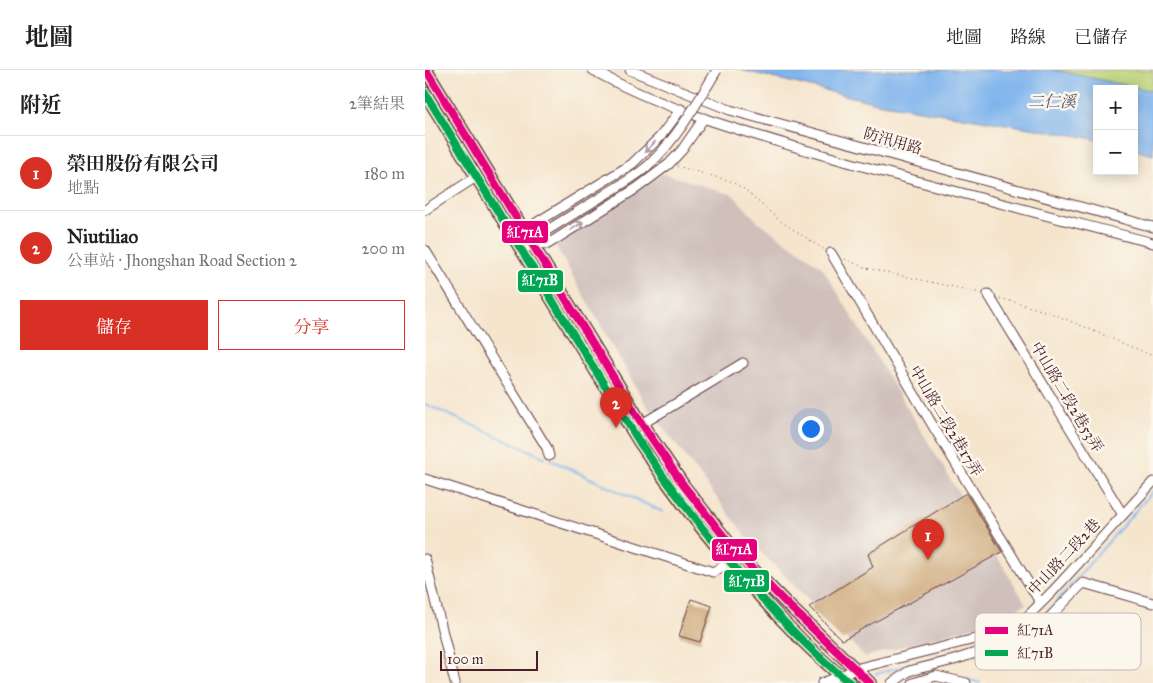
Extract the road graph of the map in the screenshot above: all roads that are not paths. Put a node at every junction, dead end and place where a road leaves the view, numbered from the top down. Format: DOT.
graph roads {
  1 [pos="426,70"];
  2 [pos="593,70"];
  3 [pos="630,70"];
  4 [pos="717,70"];
  5 [pos="425,93"];
  6 [pos="681,109"];
  7 [pos="704,118"];
  8 [pos="475,177"];
  9 [pos="425,210"];
  10 [pos="1153,227"];
  11 [pos="533,243"];
  12 [pos="1153,243"];
  13 [pos="425,250"];
  14 [pos="521,251"];
  15 [pos="831,253"];
  16 [pos="988,294"];
  17 [pos="743,363"];
  18 [pos="642,424"];
  19 [pos="549,456"];
  20 [pos="425,479"];
  21 [pos="1153,482"];
  22 [pos="1123,515"];
  23 [pos="425,559"];
  24 [pos="729,563"];
  25 [pos="1040,602"];
  26 [pos="1153,603"];
  27 [pos="1031,613"];
  28 [pos="1055,613"];
  29 [pos="975,639"];
  30 [pos="975,653"];
  31 [pos="858,671"];
  32 [pos="846,680"];
  33 [pos="455,683"];
  34 [pos="822,683"];
  35 [pos="870,683"];
  36 [pos="892,683"];
  37 [pos="913,683"];
  38 [pos="966,683"];
  1 -- 11 [label="main road"];
  2 -- 6 [label="street"];
  3 -- 10 [label="street, 防汛用路"];
  4 -- 11 [label="street, bridge"];
  5 -- 8 [label="main road"];
  6 -- 7 [label="street"];
  6 -- 11 [label="street, one-way"];
  11 -- 7 [label="street, one-way"];
  7 -- 12 [label="street"];
  8 -- 9 [label="street"];
  8 -- 14 [label="main road"];
  11 -- 14 [label="street"];
  11 -- 18 [label="main road"];
  13 -- 19 [label="street"];
  14 -- 24 [label="main road"];
  15 -- 25 [label="street, 中山路二段2巷17弄"];
  16 -- 22 [label="street, 中山路二段2巷53弄"];
  17 -- 18 [label="street"];
  18 -- 31 [label="main road"];
  20 -- 24 [label="street"];
  21 -- 22 [label="street, 中山路二段2巷"];
  22 -- 25 [label="street, 中山路二段2巷"];
  23 -- 33 [label="street"];
  24 -- 32 [label="main road"];
  25 -- 27 [label="street, 中山路二段2巷"];
  26 -- 28 [label="street"];
  29 -- 31 [label="street, 中山路二段2巷"];
  30 -- 36 [label="street"];
  31 -- 32 [label="street, 中山路二段2巷"];
  31 -- 35 [label="main road"];
  32 -- 34 [label="street, 中山路二段2巷"];
  37 -- 38 [label="street"];
}
